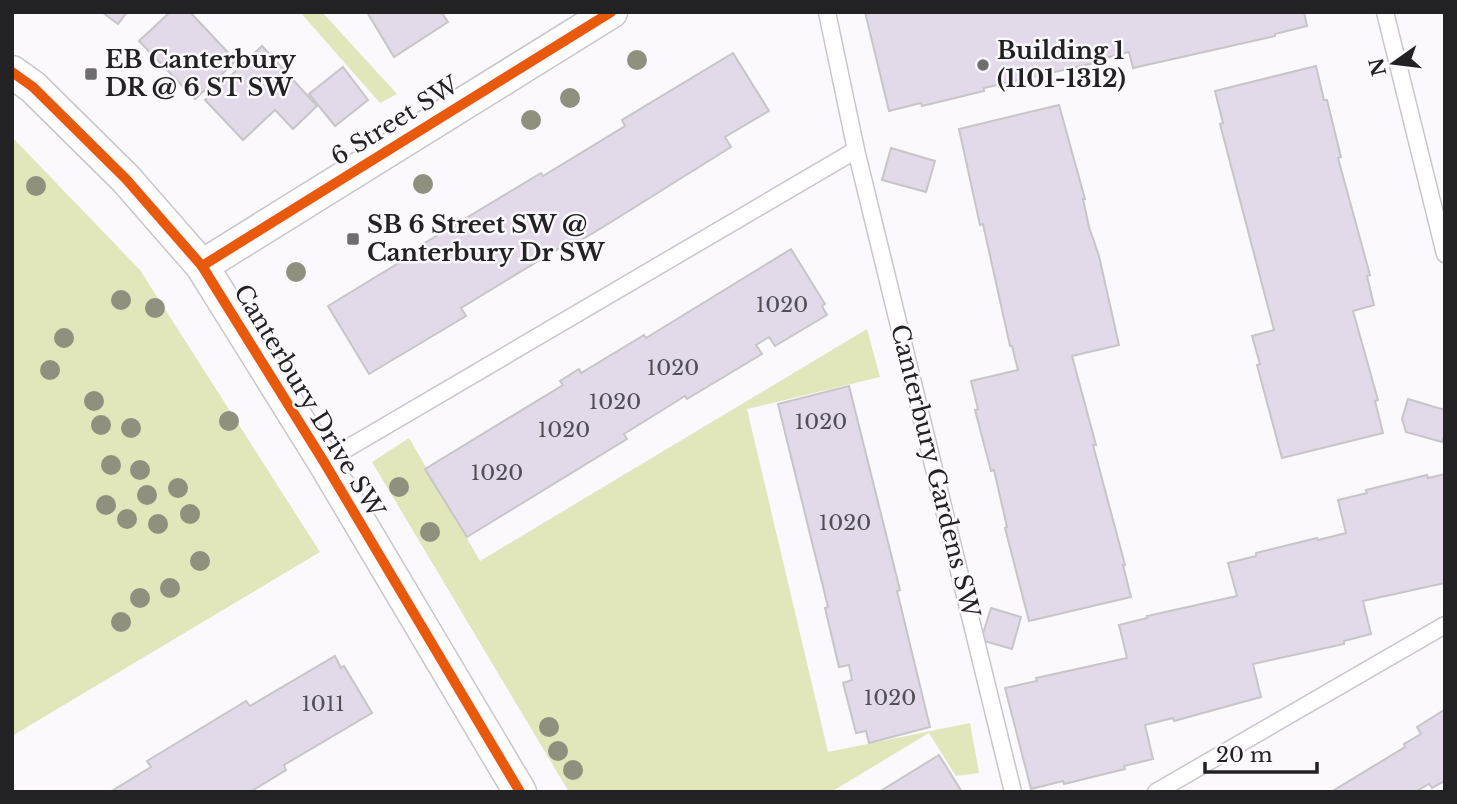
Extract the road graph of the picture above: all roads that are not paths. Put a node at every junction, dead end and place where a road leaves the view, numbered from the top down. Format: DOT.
graph roads {
  1 [pos="611,12"];
  2 [pos="827,12"];
  3 [pos="1385,12"];
  4 [pos="12,72"];
  5 [pos="856,150"];
  6 [pos="1445,254"];
  7 [pos="202,266"];
  8 [pos="324,462"];
  9 [pos="1445,625"];
  10 [pos="520,792"];
  11 [pos="1013,792"];
  12 [pos="1156,792"];
  1 -- 7 [label="street, 6 Street SW"];
  2 -- 5 [label="lane, Canterbury Gardens SW"];
  3 -- 6 [label="lane"];
  4 -- 7 [label="street, Canterbury Drive SW"];
  5 -- 8 [label="lane"];
  5 -- 11 [label="lane, Canterbury Gardens SW"];
  7 -- 8 [label="street, Canterbury Drive SW"];
  8 -- 10 [label="street, Canterbury Drive SW"];
  9 -- 12 [label="lane"];
}
